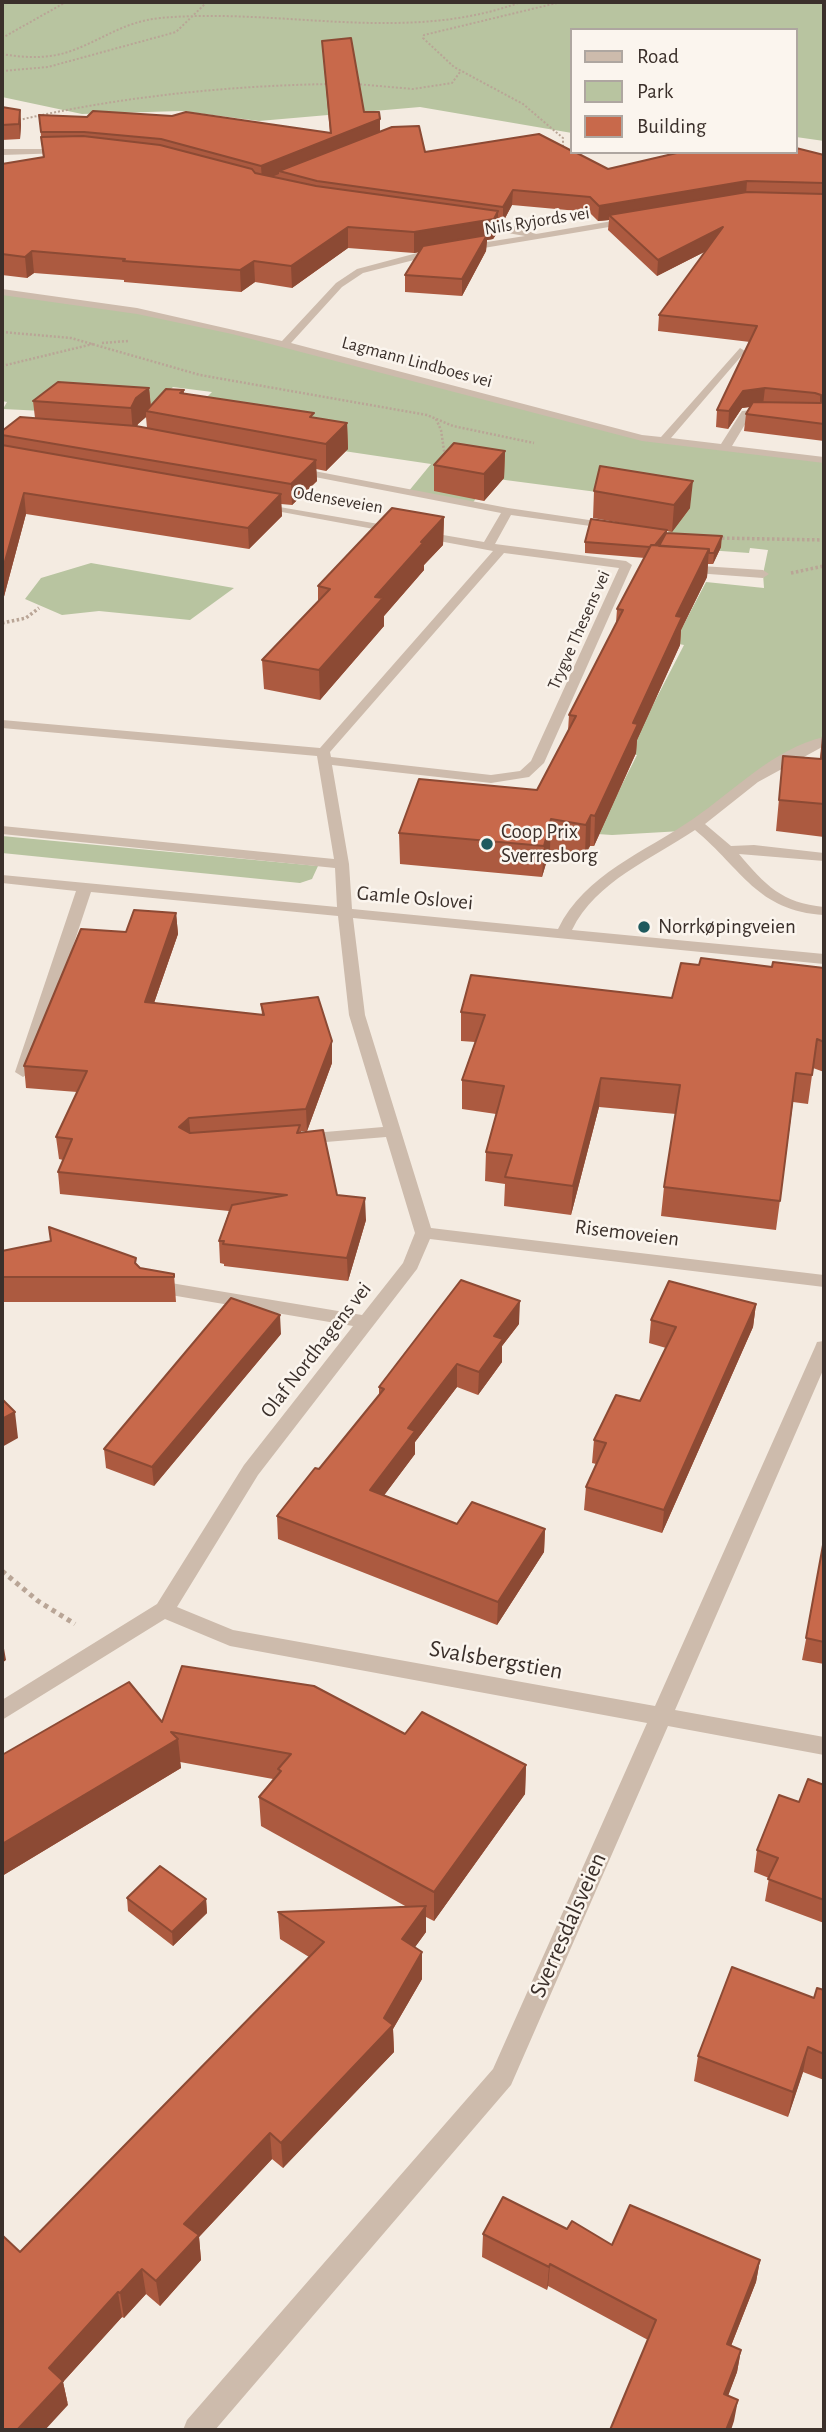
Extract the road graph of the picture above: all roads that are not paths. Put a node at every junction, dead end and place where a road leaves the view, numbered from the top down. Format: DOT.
graph roads {
  1 [pos="72,151"];
  2 [pos="2,152"];
  3 [pos="646,218"];
  4 [pos="461,223"];
  5 [pos="538,237"];
  6 [pos="2,292"];
  7 [pos="285,344"];
  8 [pos="740,351"];
  9 [pos="788,413"];
  10 [pos="663,441"];
  11 [pos="724,449"];
  12 [pos="824,460"];
  13 [pos="286,469"];
  14 [pos="247,503"];
  15 [pos="508,511"];
  16 [pos="627,529"];
  17 [pos="495,548"];
  18 [pos="667,568"];
  19 [pos="763,574"];
  20 [pos="2,724"];
  21 [pos="824,741"];
  22 [pos="324,756"];
  23 [pos="696,823"];
  24 [pos="2,830"];
  25 [pos="727,850"];
  26 [pos="824,857"];
  27 [pos="342,864"];
  28 [pos="2,879"];
  29 [pos="85,887"];
  30 [pos="824,911"];
  31 [pos="347,914"];
  32 [pos="563,933"];
  33 [pos="824,959"];
  34 [pos="23,1072"];
  35 [pos="393,1132"];
  36 [pos="285,1140"];
  37 [pos="425,1233"];
  38 [pos="824,1281"];
  39 [pos="149,1286"];
  40 [pos="366,1322"];
  41 [pos="824,1347"];
  42 [pos="164,1610"];
  43 [pos="2,1712"];
  44 [pos="659,1717"];
  45 [pos="824,1746"];
  46 [pos="197,2430"];
  1 -- 2 [label="street"];
  3 -- 5 [label="street, Nils Ryjords vei"];
  4 -- 5 [label="street"];
  5 -- 7 [label="street, Nils Ryjords vei"];
  6 -- 7 [label="street, Lagmann Lindboes vei"];
  7 -- 10 [label="street, Lagmann Lindboes vei"];
  8 -- 10 [label="street"];
  9 -- 11 [label="street"];
  10 -- 11 [label="street, Lagmann Lindboes vei"];
  11 -- 12 [label="street, Lagmann Lindboes vei"];
  13 -- 15 [label="street"];
  14 -- 17 [label="street, Odenseveien"];
  15 -- 16 [label="street"];
  15 -- 17 [label="street"];
  17 -- 22 [label="street"];
  17 -- 22 [label="street, Trygve Thesens vei"];
  18 -- 19 [label="street"];
  20 -- 22 [label="street"];
  21 -- 23 [label="street"];
  22 -- 27 [label="street"];
  23 -- 25 [label="street"];
  23 -- 32 [label="street"];
  24 -- 27 [label="street"];
  25 -- 26 [label="street"];
  25 -- 30 [label="street"];
  27 -- 31 [label="street"];
  28 -- 29 [label="street, Gamle Oslovei"];
  29 -- 31 [label="street, Gamle Oslovei"];
  29 -- 34 [label="street"];
  31 -- 32 [label="street, Gamle Oslovei"];
  31 -- 35 [label="street"];
  32 -- 33 [label="street, Gamle Oslovei"];
  35 -- 36 [label="street"];
  35 -- 37 [label="street"];
  37 -- 38 [label="street, Risemoveien"];
  37 -- 40 [label="street, Olaf Nordhagens vei"];
  39 -- 40 [label="street"];
  40 -- 42 [label="street, Olaf Nordhagens vei"];
  41 -- 44 [label="street, Sverresdalsveien"];
  42 -- 43 [label="street, Olaf Nordhagens vei"];
  42 -- 44 [label="street, Svalsbergstien"];
  44 -- 45 [label="street, Svalsbergstien"];
  44 -- 46 [label="street, Sverresdalsveien"];
}
